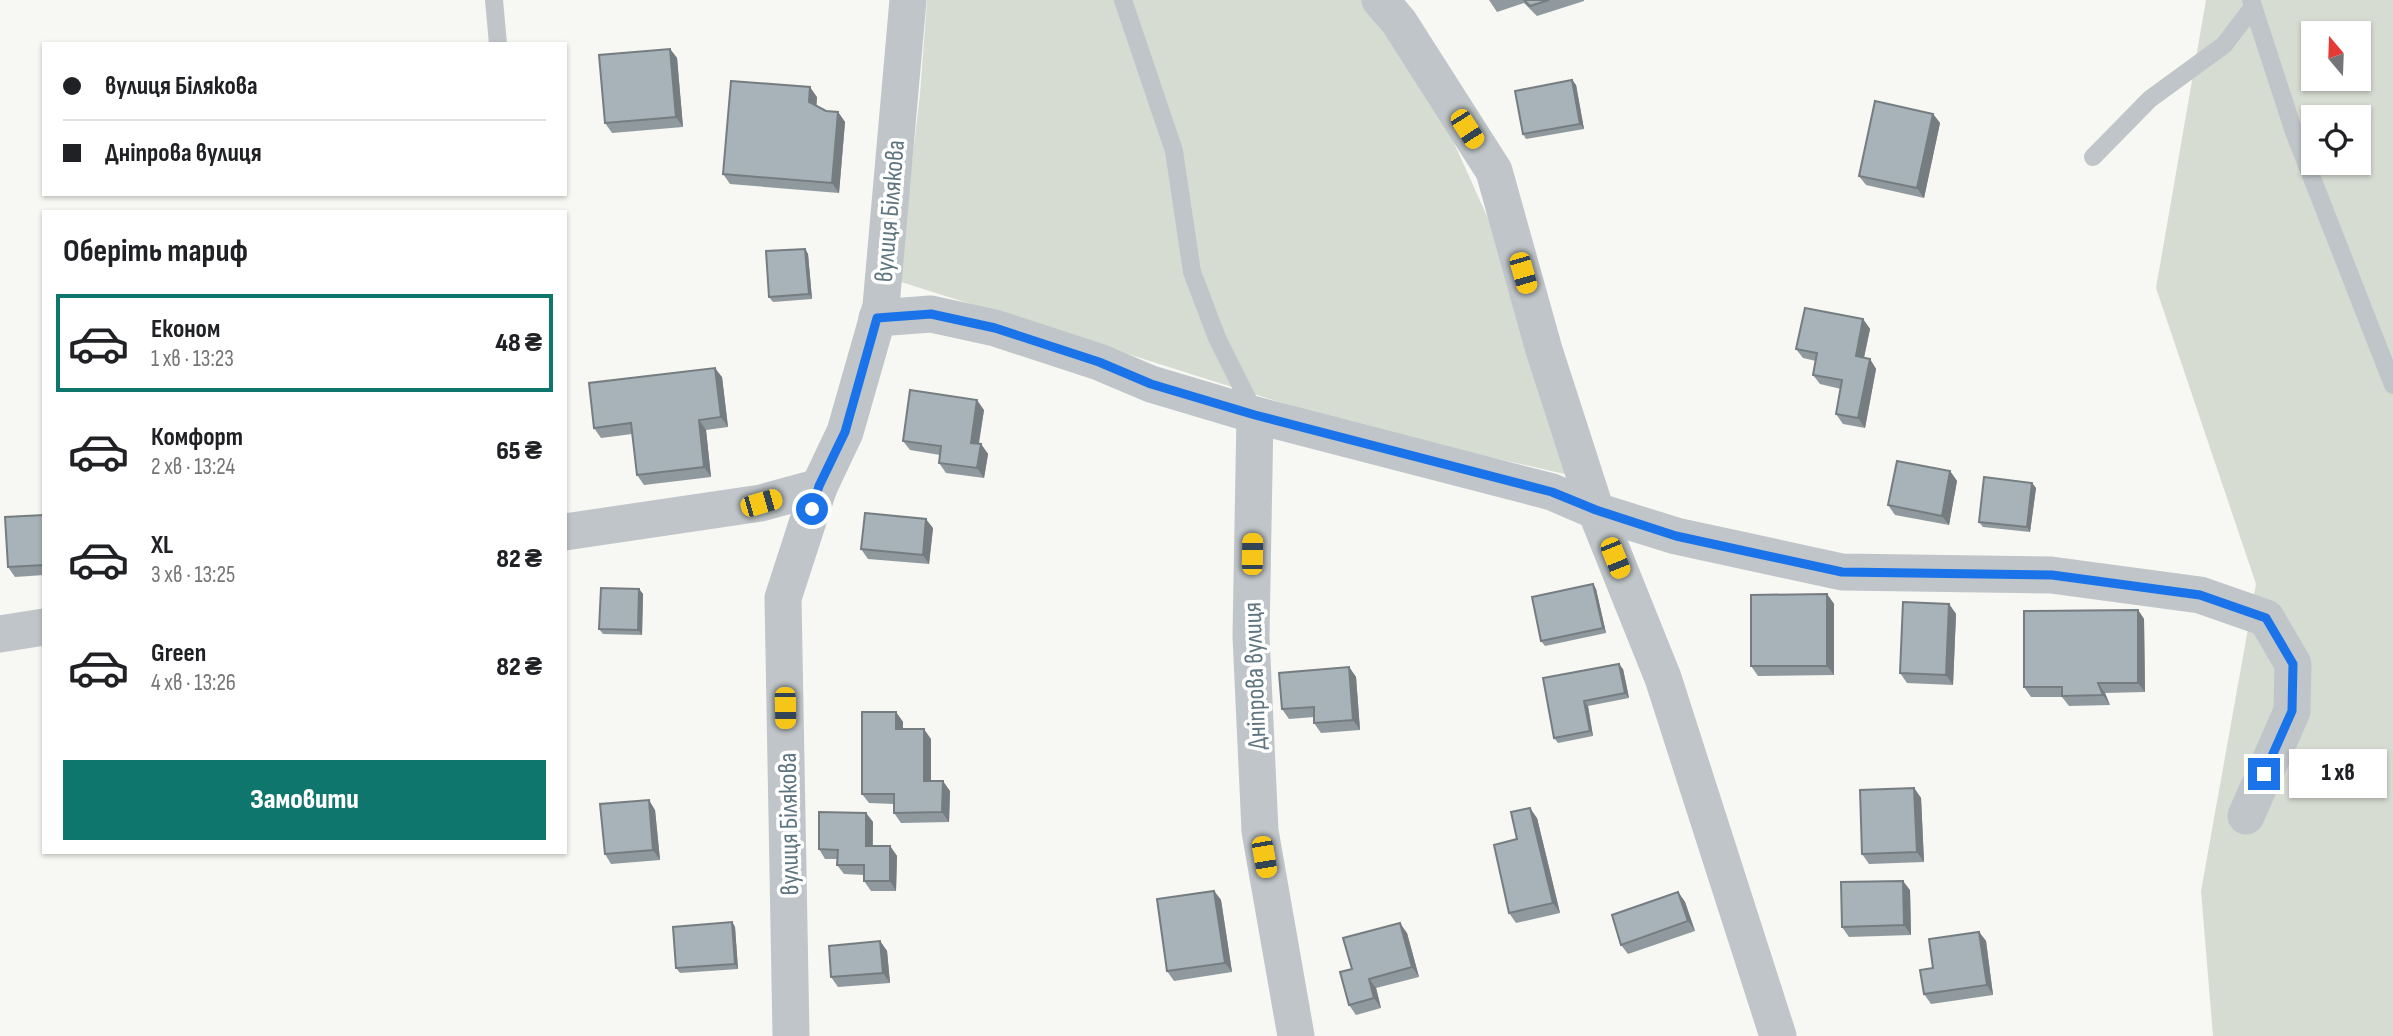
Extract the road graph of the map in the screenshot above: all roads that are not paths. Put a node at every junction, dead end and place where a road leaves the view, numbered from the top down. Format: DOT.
graph roads {
  1 [pos="494,0"];
  2 [pos="908,0"];
  3 [pos="1123,0"];
  4 [pos="1380,0"];
  5 [pos="2252,3"];
  6 [pos="498,42"];
  7 [pos="2093,157"];
  8 [pos="877,318"];
  9 [pos="2392,379"];
  10 [pos="1255,415"];
  11 [pos="819,486"];
  12 [pos="1596,510"];
  13 [pos="567,532"];
  14 [pos="42,627"];
  15 [pos="0,634"];
  16 [pos="2246,816"];
  17 [pos="792,1036"];
  18 [pos="1296,1036"];
  19 [pos="1778,1036"];
  1 -- 6 [label="lane"];
  2 -- 8 [label="street, вулиця Білякова"];
  3 -- 10 [label="lane"];
  4 -- 12 [label="street"];
  5 -- 7 [label="lane"];
  5 -- 9 [label="lane"];
  8 -- 10 [label="street"];
  8 -- 11 [label="street, вулиця Білякова"];
  10 -- 12 [label="street"];
  10 -- 18 [label="street, Дніпрова вулиця"];
  11 -- 13 [label="street"];
  11 -- 17 [label="street, вулиця Білякова"];
  12 -- 16 [label="street"];
  12 -- 19 [label="street"];
  14 -- 15 [label="street"];
}
